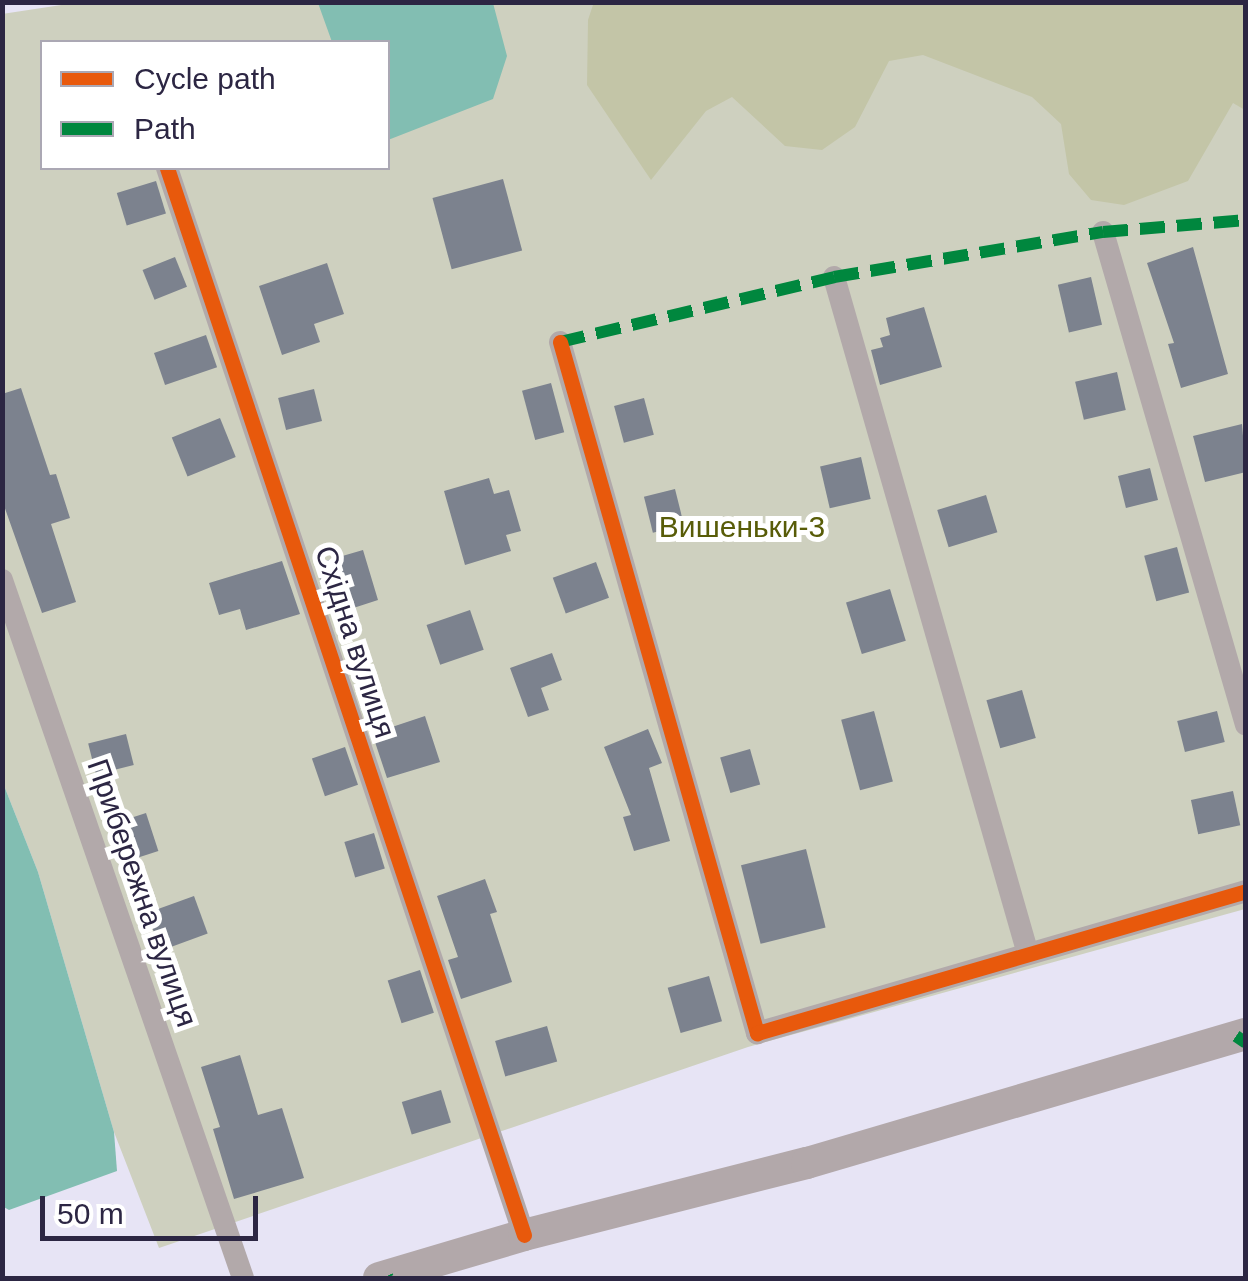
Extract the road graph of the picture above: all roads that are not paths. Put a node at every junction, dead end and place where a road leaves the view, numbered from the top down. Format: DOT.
graph roads {
  1 [pos="169,170"];
  2 [pos="1103,232"];
  3 [pos="834,276"];
  4 [pos="560,342"];
  5 [pos="2,580"];
  6 [pos="1246,725"];
  7 [pos="1246,891"];
  8 [pos="1028,954"];
  9 [pos="1246,1034"];
  10 [pos="524,1235"];
  11 [pos="242,1278"];
  12 [pos="379,1278"];
  1 -- 10 [label="street, Східна вулиця"];
  2 -- 6 [label="street"];
  3 -- 8 [label="street"];
  4 -- 8 [label="street"];
  5 -- 11 [label="street, Прибережна вулиця"];
  7 -- 8 [label="street"];
  9 -- 10 [label="street"];
  10 -- 12 [label="street"];
}
